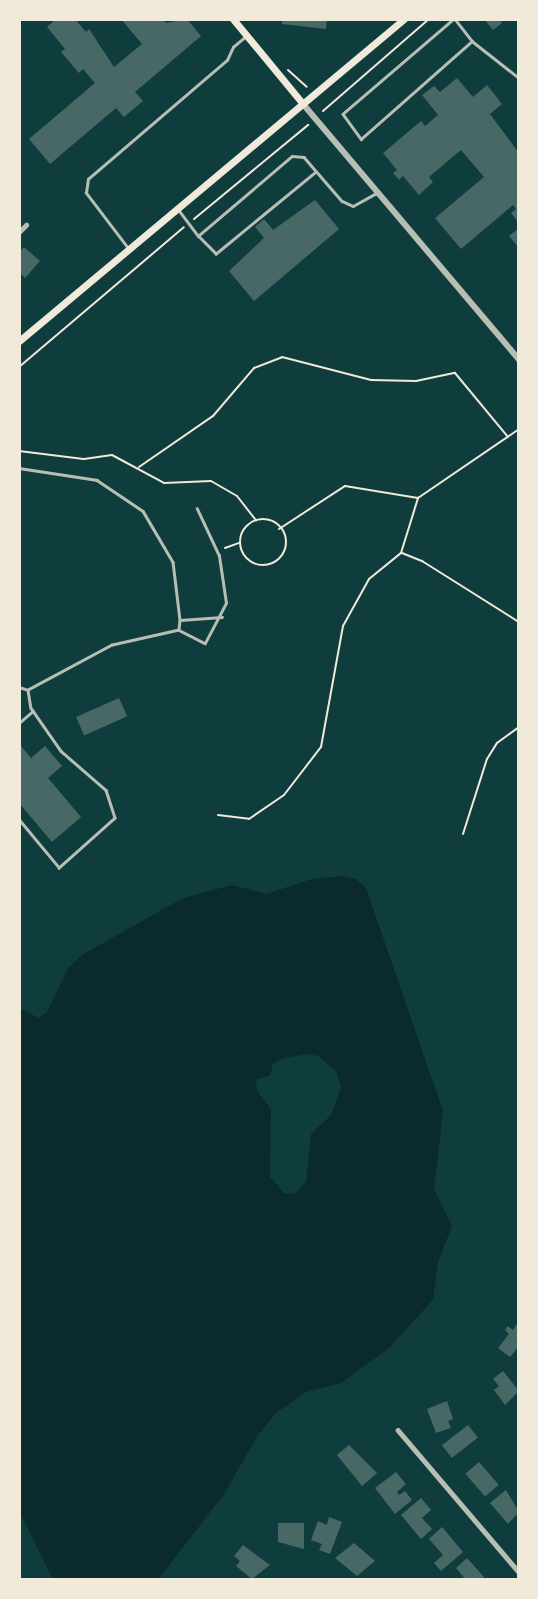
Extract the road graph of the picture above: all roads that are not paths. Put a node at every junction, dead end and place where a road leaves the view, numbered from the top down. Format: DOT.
graph roads {
  1 [pos="233,19"];
  2 [pos="404,19"];
  3 [pos="454,19"];
  4 [pos="246,36"];
  5 [pos="472,41"];
  6 [pos="519,78"];
  7 [pos="303,104"];
  8 [pos="315,170"];
  9 [pos="379,191"];
  10 [pos="178,209"];
  11 [pos="26,225"];
  12 [pos="19,232"];
  13 [pos="198,236"];
  14 [pos="129,250"];
  15 [pos="19,341"];
  16 [pos="519,360"];
  17 [pos="19,468"];
  18 [pos="197,509"];
  19 [pos="222,617"];
  20 [pos="180,620"];
  21 [pos="179,630"];
  22 [pos="19,687"];
  23 [pos="27,690"];
  24 [pos="33,711"];
  25 [pos="19,723"];
  26 [pos="19,820"];
  27 [pos="398,1430"];
  28 [pos="519,1572"];
  1 -- 4 [label="main road"];
  2 -- 7 [label="main road"];
  3 -- 5 [label="lane"];
  3 -- 5 [label="lane"];
  4 -- 7 [label="main road"];
  4 -- 14 [label="lane"];
  5 -- 6 [label="lane"];
  7 -- 9 [label="street"];
  7 -- 10 [label="main road"];
  8 -- 9 [label="lane"];
  8 -- 13 [label="lane"];
  8 -- 13 [label="lane"];
  9 -- 16 [label="street"];
  10 -- 13 [label="lane"];
  10 -- 14 [label="main road"];
  11 -- 12 [label="street"];
  14 -- 15 [label="main road"];
  17 -- 20 [label="lane"];
  18 -- 19 [label="lane"];
  19 -- 20 [label="lane"];
  19 -- 21 [label="lane"];
  20 -- 21 [label="lane"];
  21 -- 23 [label="lane"];
  22 -- 23 [label="lane"];
  23 -- 24 [label="lane"];
  24 -- 25 [label="lane"];
  24 -- 26 [label="lane"];
  27 -- 28 [label="street"];
}
